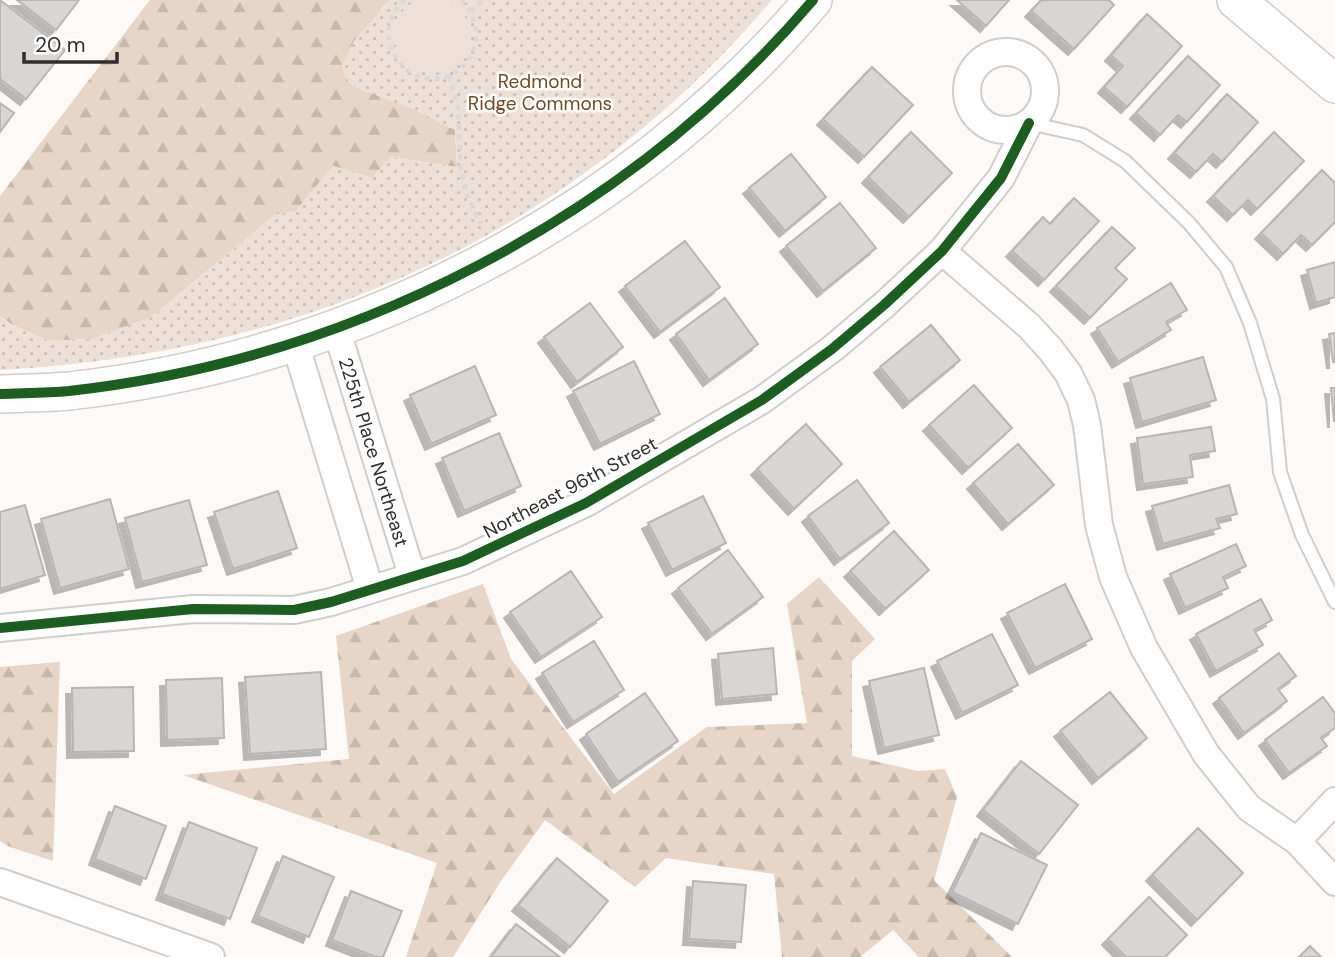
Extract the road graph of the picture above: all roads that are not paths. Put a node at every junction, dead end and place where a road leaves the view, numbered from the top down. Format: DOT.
graph roads {
  1 [pos="813,0"];
  2 [pos="1236,0"];
  3 [pos="1335,83"];
  4 [pos="1029,123"];
  5 [pos="942,251"];
  6 [pos="336,328"];
  7 [pos="295,342"];
  8 [pos="0,394"];
  9 [pos="412,575"];
  10 [pos="370,589"];
  11 [pos="1335,603"];
  12 [pos="0,628"];
  13 [pos="1335,801"];
  14 [pos="1297,841"];
  15 [pos="0,882"];
  16 [pos="1335,882"];
  17 [pos="211,957"];
  1 -- 6 [label="street"];
  2 -- 3 [label="street"];
  4 -- 5 [label="street, Northeast 96th Street"];
  4 -- 11 [label="lane"];
  5 -- 9 [label="street, Northeast 96th Street"];
  5 -- 14 [label="street"];
  6 -- 7 [label="street"];
  6 -- 9 [label="street, 225th Place Northeast"];
  7 -- 8 [label="street"];
  7 -- 10 [label="street"];
  9 -- 10 [label="street, Northeast 96th Street"];
  10 -- 12 [label="street, Northeast 96th Street"];
  13 -- 14 [label="street"];
  14 -- 16 [label="street"];
  15 -- 17 [label="street"];
}
